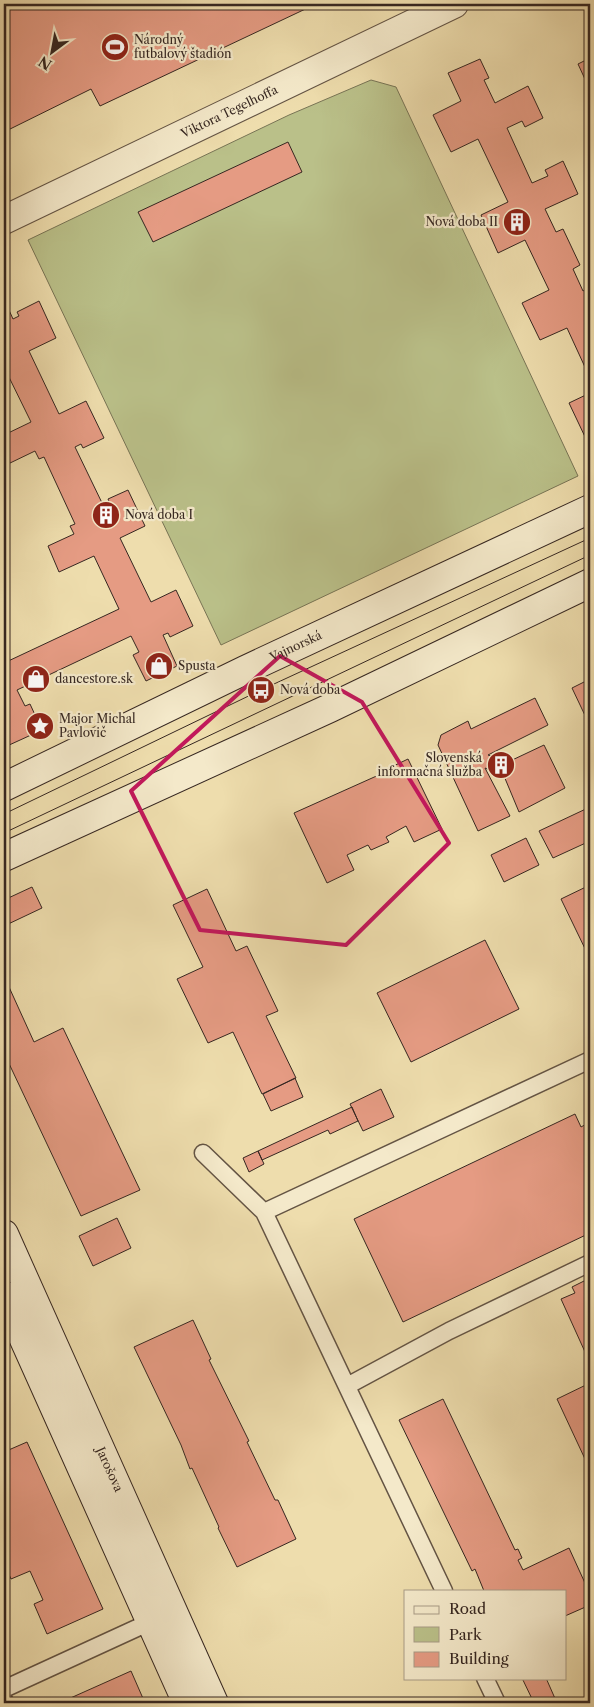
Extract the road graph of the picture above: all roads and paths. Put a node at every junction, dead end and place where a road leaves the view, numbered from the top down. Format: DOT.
graph roads {
  1 [pos="454,4"];
  2 [pos="4,220"];
  3 [pos="590,509"];
  4 [pos="590,583"];
  5 [pos="4,787"];
  6 [pos="4,857"];
  7 [pos="590,1060"];
  8 [pos="203,1153"];
  9 [pos="264,1212"];
  10 [pos="4,1234"];
  11 [pos="590,1264"];
  12 [pos="4,1295"];
  13 [pos="347,1386"];
  14 [pos="444,1590"];
  15 [pos="150,1622"];
  16 [pos="487,1680"];
  17 [pos="4,1689"];
  18 [pos="187,1703"];
  19 [pos="214,1703"];
  20 [pos="497,1703"];
  1 -- 2 [label="main road, Viktora Tegelhoffa"];
  3 -- 5 [label="main road, Vajnorská"];
  4 -- 6 [label="main road"];
  7 -- 9 [label="lane"];
  8 -- 9 [label="lane"];
  9 -- 13 [label="lane"];
  10 -- 19 [label="main road, Jarošova"];
  11 -- 13 [label="lane"];
  12 -- 15 [label="main road, Jarošova"];
  13 -- 14 [label="lane"];
  15 -- 17 [label="lane"];
  15 -- 18 [label="main road, Jarošova"];
  16 -- 20 [label="lane"];
}
